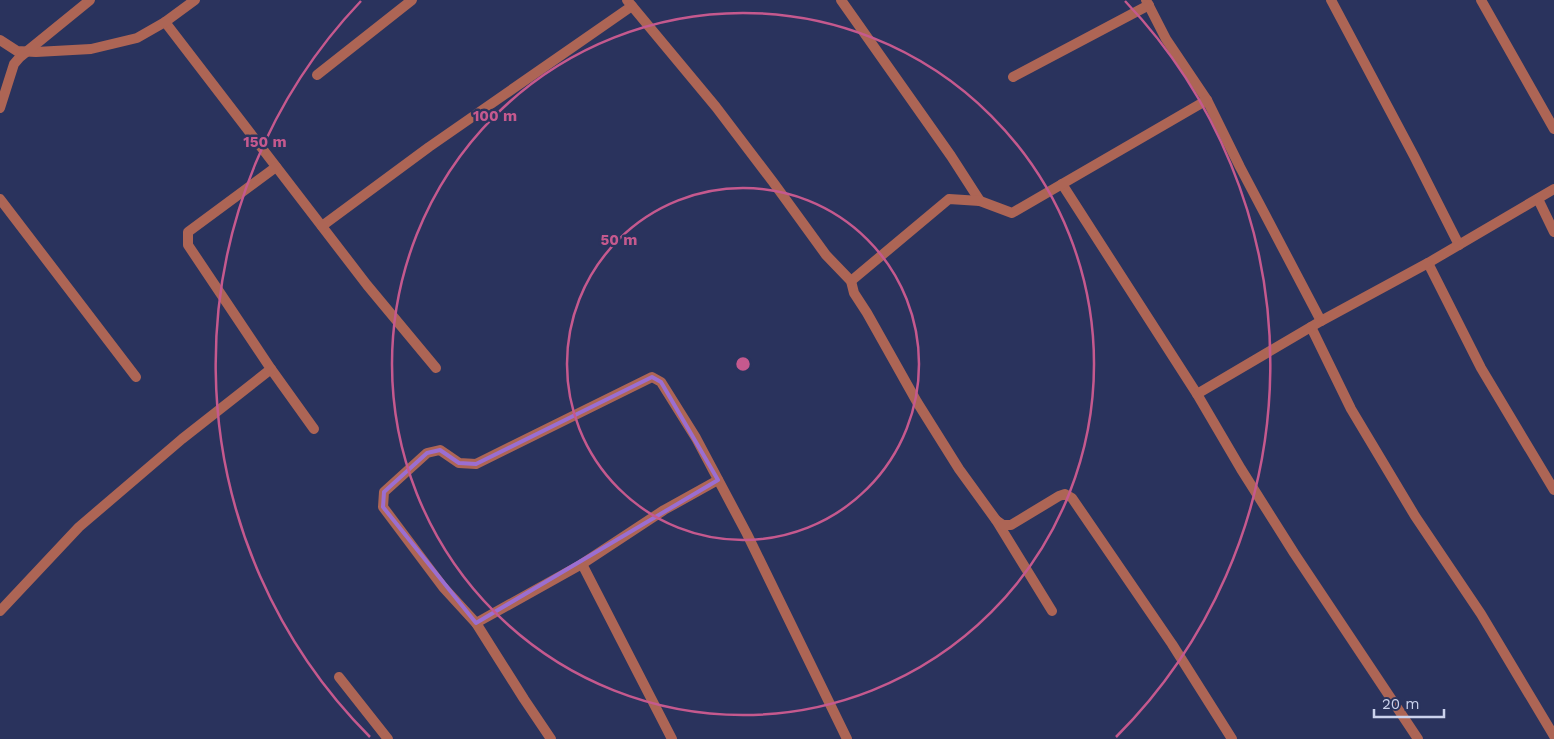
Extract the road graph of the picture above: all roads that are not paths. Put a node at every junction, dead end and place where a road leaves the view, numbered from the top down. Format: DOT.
graph roads {
  1 [pos="90,0"];
  2 [pos="194,0"];
  3 [pos="412,0"];
  4 [pos="840,0"];
  5 [pos="1331,0"];
  6 [pos="1480,0"];
  7 [pos="1148,2"];
  8 [pos="630,3"];
  9 [pos="165,22"];
  10 [pos="0,40"];
  11 [pos="27,51"];
  12 [pos="317,75"];
  13 [pos="1013,77"];
  14 [pos="1207,100"];
  15 [pos="0,108"];
  16 [pos="1554,129"];
  17 [pos="276,167"];
  18 [pos="1062,184"];
  19 [pos="1554,189"];
  20 [pos="0,199"];
  21 [pos="1538,199"];
  22 [pos="980,201"];
  23 [pos="322,226"];
  24 [pos="1554,232"];
  25 [pos="1459,245"];
  26 [pos="1428,263"];
  27 [pos="851,281"];
  28 [pos="1322,321"];
  29 [pos="1311,328"];
  30 [pos="436,368"];
  31 [pos="271,369"];
  32 [pos="136,377"];
  33 [pos="1197,394"];
  34 [pos="314,429"];
  35 [pos="718,480"];
  36 [pos="1554,490"];
  37 [pos="996,520"];
  38 [pos="582,564"];
  39 [pos="0,610"];
  40 [pos="1052,611"];
  41 [pos="476,622"];
  42 [pos="339,677"];
  43 [pos="1554,736"];
  44 [pos="388,739"];
  45 [pos="551,739"];
  46 [pos="672,739"];
  47 [pos="847,739"];
  48 [pos="1232,739"];
  49 [pos="1418,739"];
  1 -- 11 [label="street"];
  2 -- 9 [label="street"];
  3 -- 12 [label="street"];
  4 -- 22 [label="street"];
  5 -- 25 [label="street"];
  6 -- 16 [label="street"];
  7 -- 13 [label="street"];
  7 -- 14 [label="street"];
  8 -- 23 [label="street"];
  8 -- 27 [label="street"];
  9 -- 11 [label="street"];
  9 -- 17 [label="street"];
  10 -- 11 [label="street"];
  11 -- 15 [label="street"];
  14 -- 18 [label="street"];
  14 -- 28 [label="street"];
  17 -- 23 [label="street"];
  17 -- 31 [label="street"];
  18 -- 22 [label="street"];
  18 -- 33 [label="street"];
  19 -- 21 [label="street"];
  20 -- 32 [label="street"];
  21 -- 24 [label="street"];
  21 -- 25 [label="street"];
  22 -- 27 [label="street"];
  23 -- 30 [label="street"];
  25 -- 26 [label="street"];
  26 -- 28 [label="street"];
  26 -- 36 [label="street"];
  27 -- 37 [label="street"];
  28 -- 29 [label="street"];
  29 -- 33 [label="street"];
  29 -- 43 [label="street"];
  31 -- 34 [label="street"];
  31 -- 39 [label="street"];
  33 -- 49 [label="street"];
  35 -- 38 [label="street"];
  35 -- 41 [label="street"];
  35 -- 47 [label="street"];
  37 -- 40 [label="street"];
  37 -- 48 [label="street"];
  38 -- 41 [label="street"];
  38 -- 46 [label="street"];
  41 -- 45 [label="street"];
  42 -- 44 [label="street"];
}
